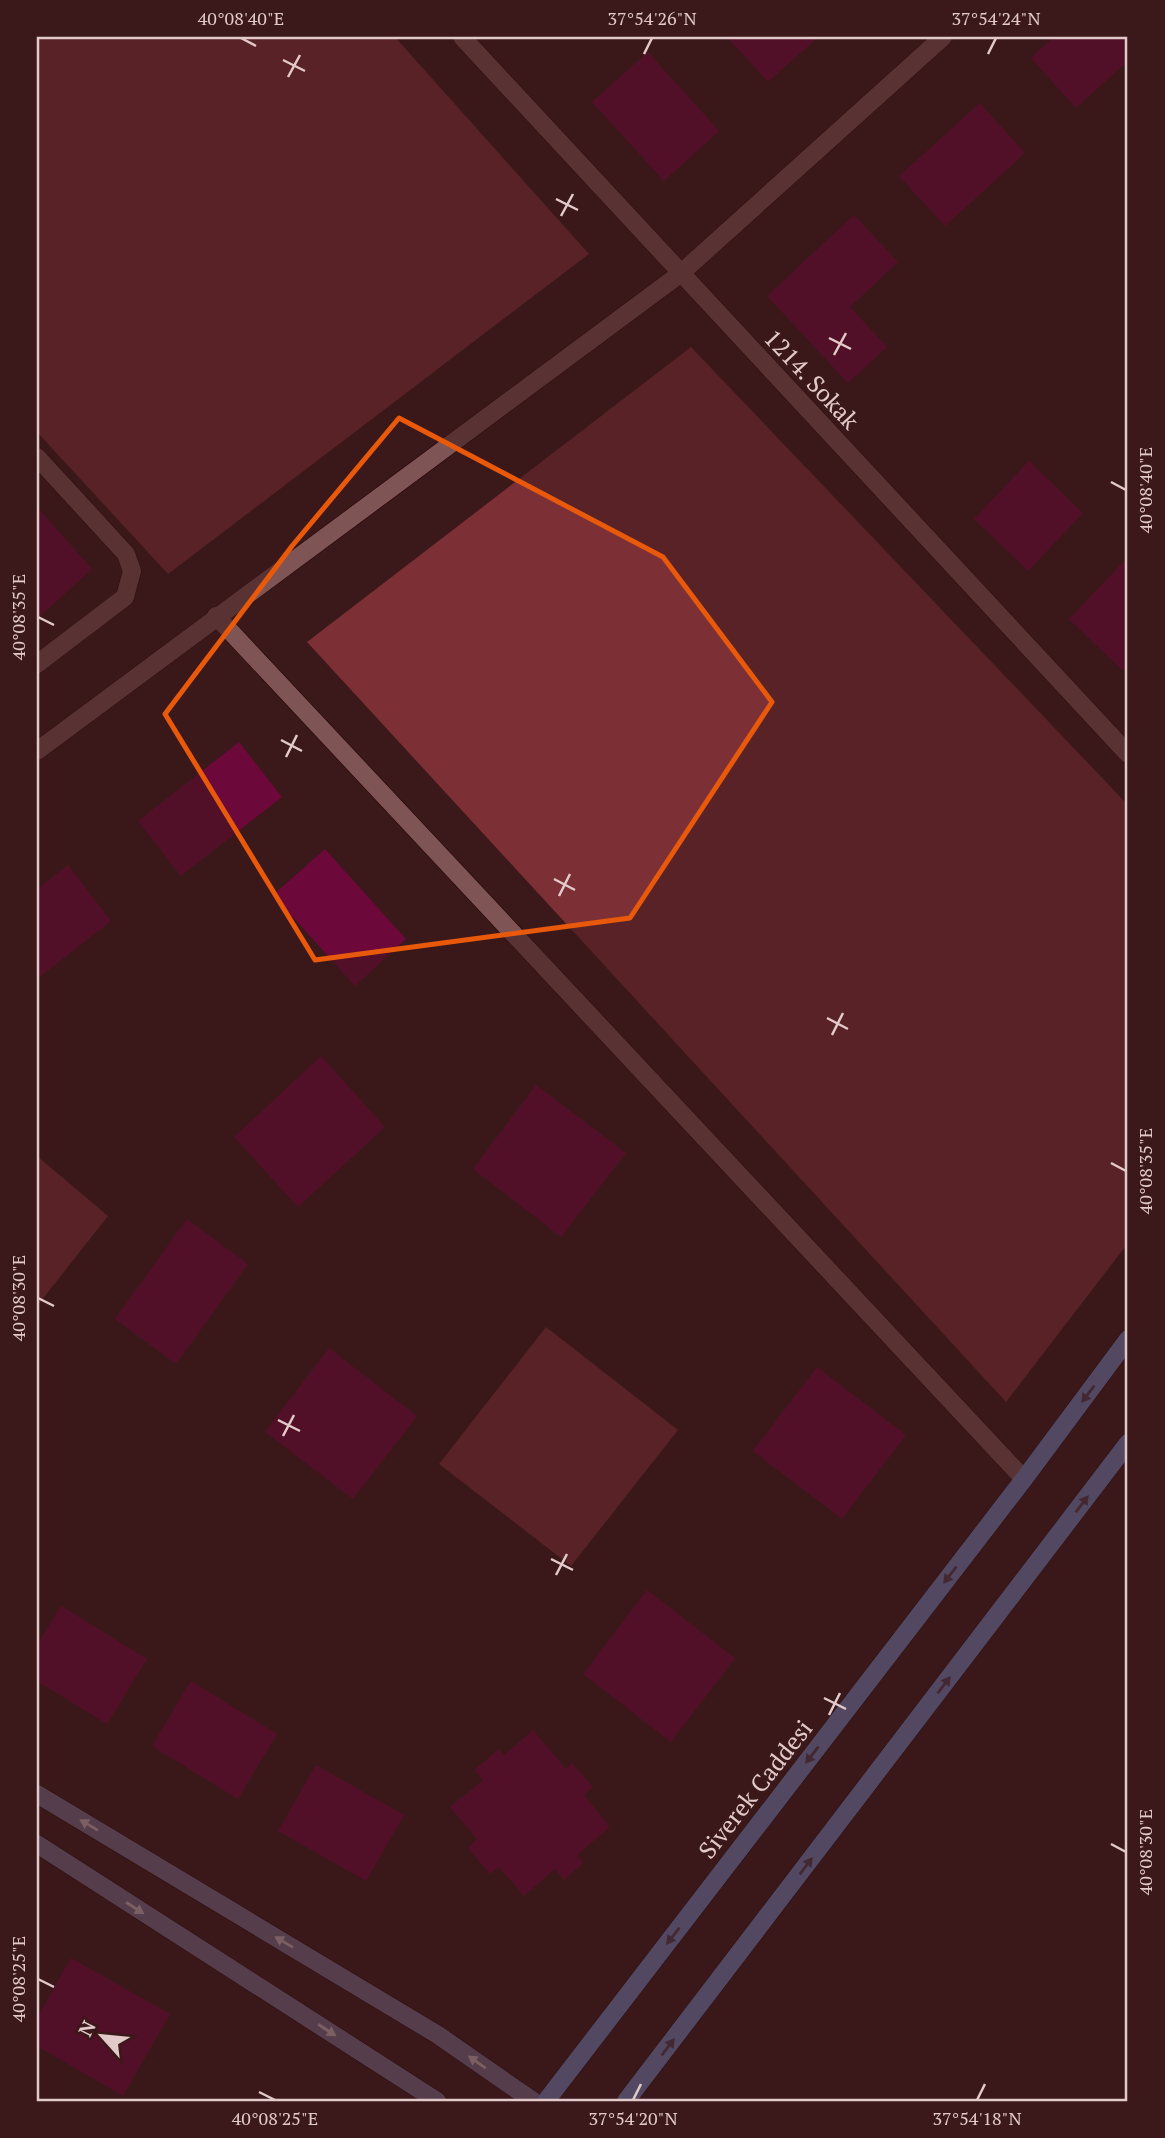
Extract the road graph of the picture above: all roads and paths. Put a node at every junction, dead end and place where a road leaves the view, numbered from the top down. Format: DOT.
graph roads {
  1 [pos="462,37"];
  2 [pos="943,37"];
  3 [pos="680,274"];
  4 [pos="37,457"];
  5 [pos="216,616"];
  6 [pos="37,664"];
  7 [pos="37,751"];
  8 [pos="1128,754"];
  9 [pos="1128,1339"];
  10 [pos="1128,1443"];
  11 [pos="1024,1479"];
  12 [pos="37,1794"];
  13 [pos="37,1844"];
  14 [pos="437,2101"];
  15 [pos="533,2101"];
  16 [pos="546,2101"];
  17 [pos="626,2101"];
  1 -- 3 [label="street, 1214. Sokak"];
  2 -- 3 [label="street"];
  3 -- 5 [label="street"];
  3 -- 8 [label="street, 1214. Sokak"];
  4 -- 6 [label="street"];
  5 -- 7 [label="street"];
  5 -- 11 [label="street"];
  9 -- 11 [label="main road, Siverek Caddesi, one-way"];
  17 -- 10 [label="main road, one-way"];
  11 -- 16 [label="main road, Siverek Caddesi, one-way"];
  15 -- 12 [label="main road, one-way"];
  13 -- 14 [label="main road, one-way"];
}
